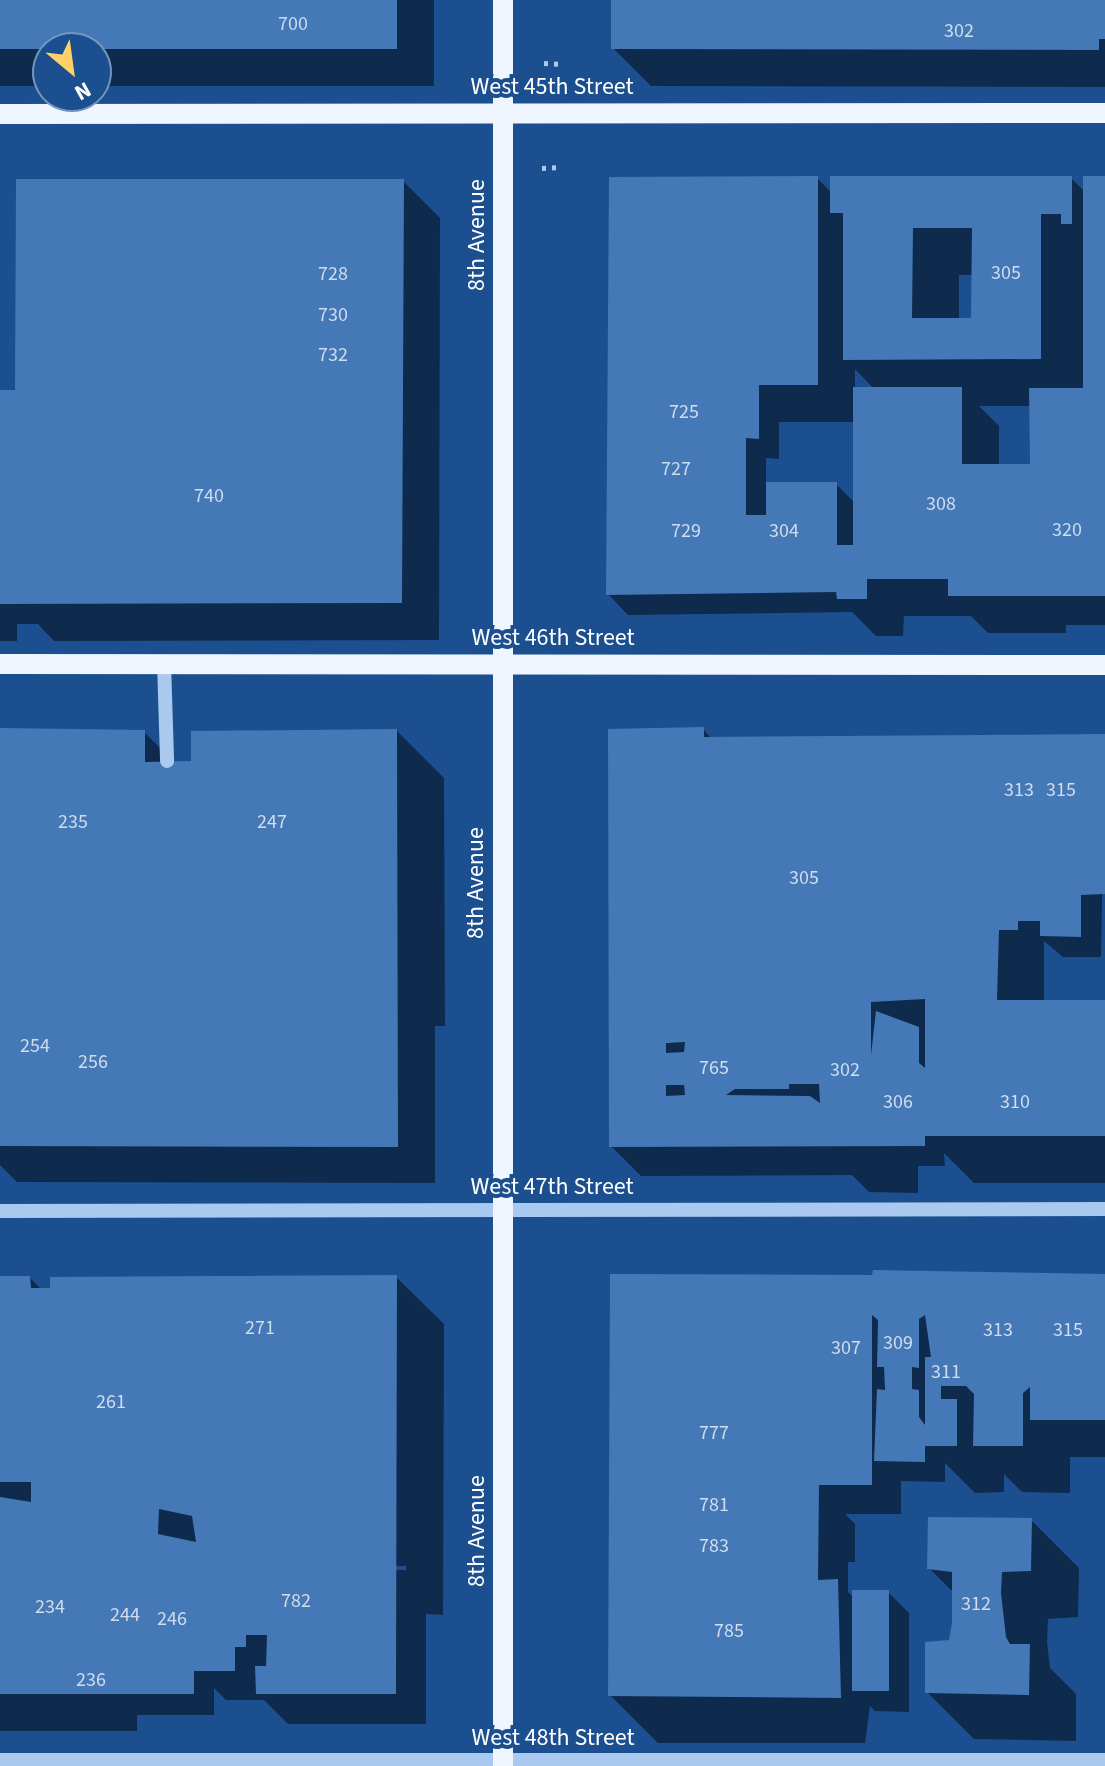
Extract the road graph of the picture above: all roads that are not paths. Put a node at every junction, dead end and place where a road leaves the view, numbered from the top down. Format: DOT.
graph roads {
  1 [pos="503,0"];
  2 [pos="1105,113"];
  3 [pos="0,114"];
  4 [pos="504,114"];
  5 [pos="164,663"];
  6 [pos="0,664"];
  7 [pos="503,664"];
  8 [pos="1105,665"];
  9 [pos="167,761"];
  10 [pos="1105,1209"];
  11 [pos="503,1210"];
  12 [pos="0,1211"];
  13 [pos="0,1760"];
  14 [pos="1105,1760"];
  15 [pos="503,1763"];
  1 -- 4 [label="main road, 8th Avenue"];
  2 -- 4 [label="main road, West 45th Street"];
  3 -- 4 [label="main road, West 45th Street"];
  4 -- 7 [label="main road, 8th Avenue"];
  5 -- 6 [label="main road, West 46th Street"];
  5 -- 7 [label="main road, West 46th Street"];
  5 -- 9 [label="street"];
  7 -- 8 [label="main road, West 46th Street"];
  7 -- 11 [label="main road, 8th Avenue"];
  10 -- 11 [label="street, West 47th Street"];
  11 -- 12 [label="street, West 47th Street"];
  11 -- 15 [label="main road, 8th Avenue"];
  13 -- 15 [label="street, West 48th Street"];
  14 -- 15 [label="street, West 48th Street"];
}
